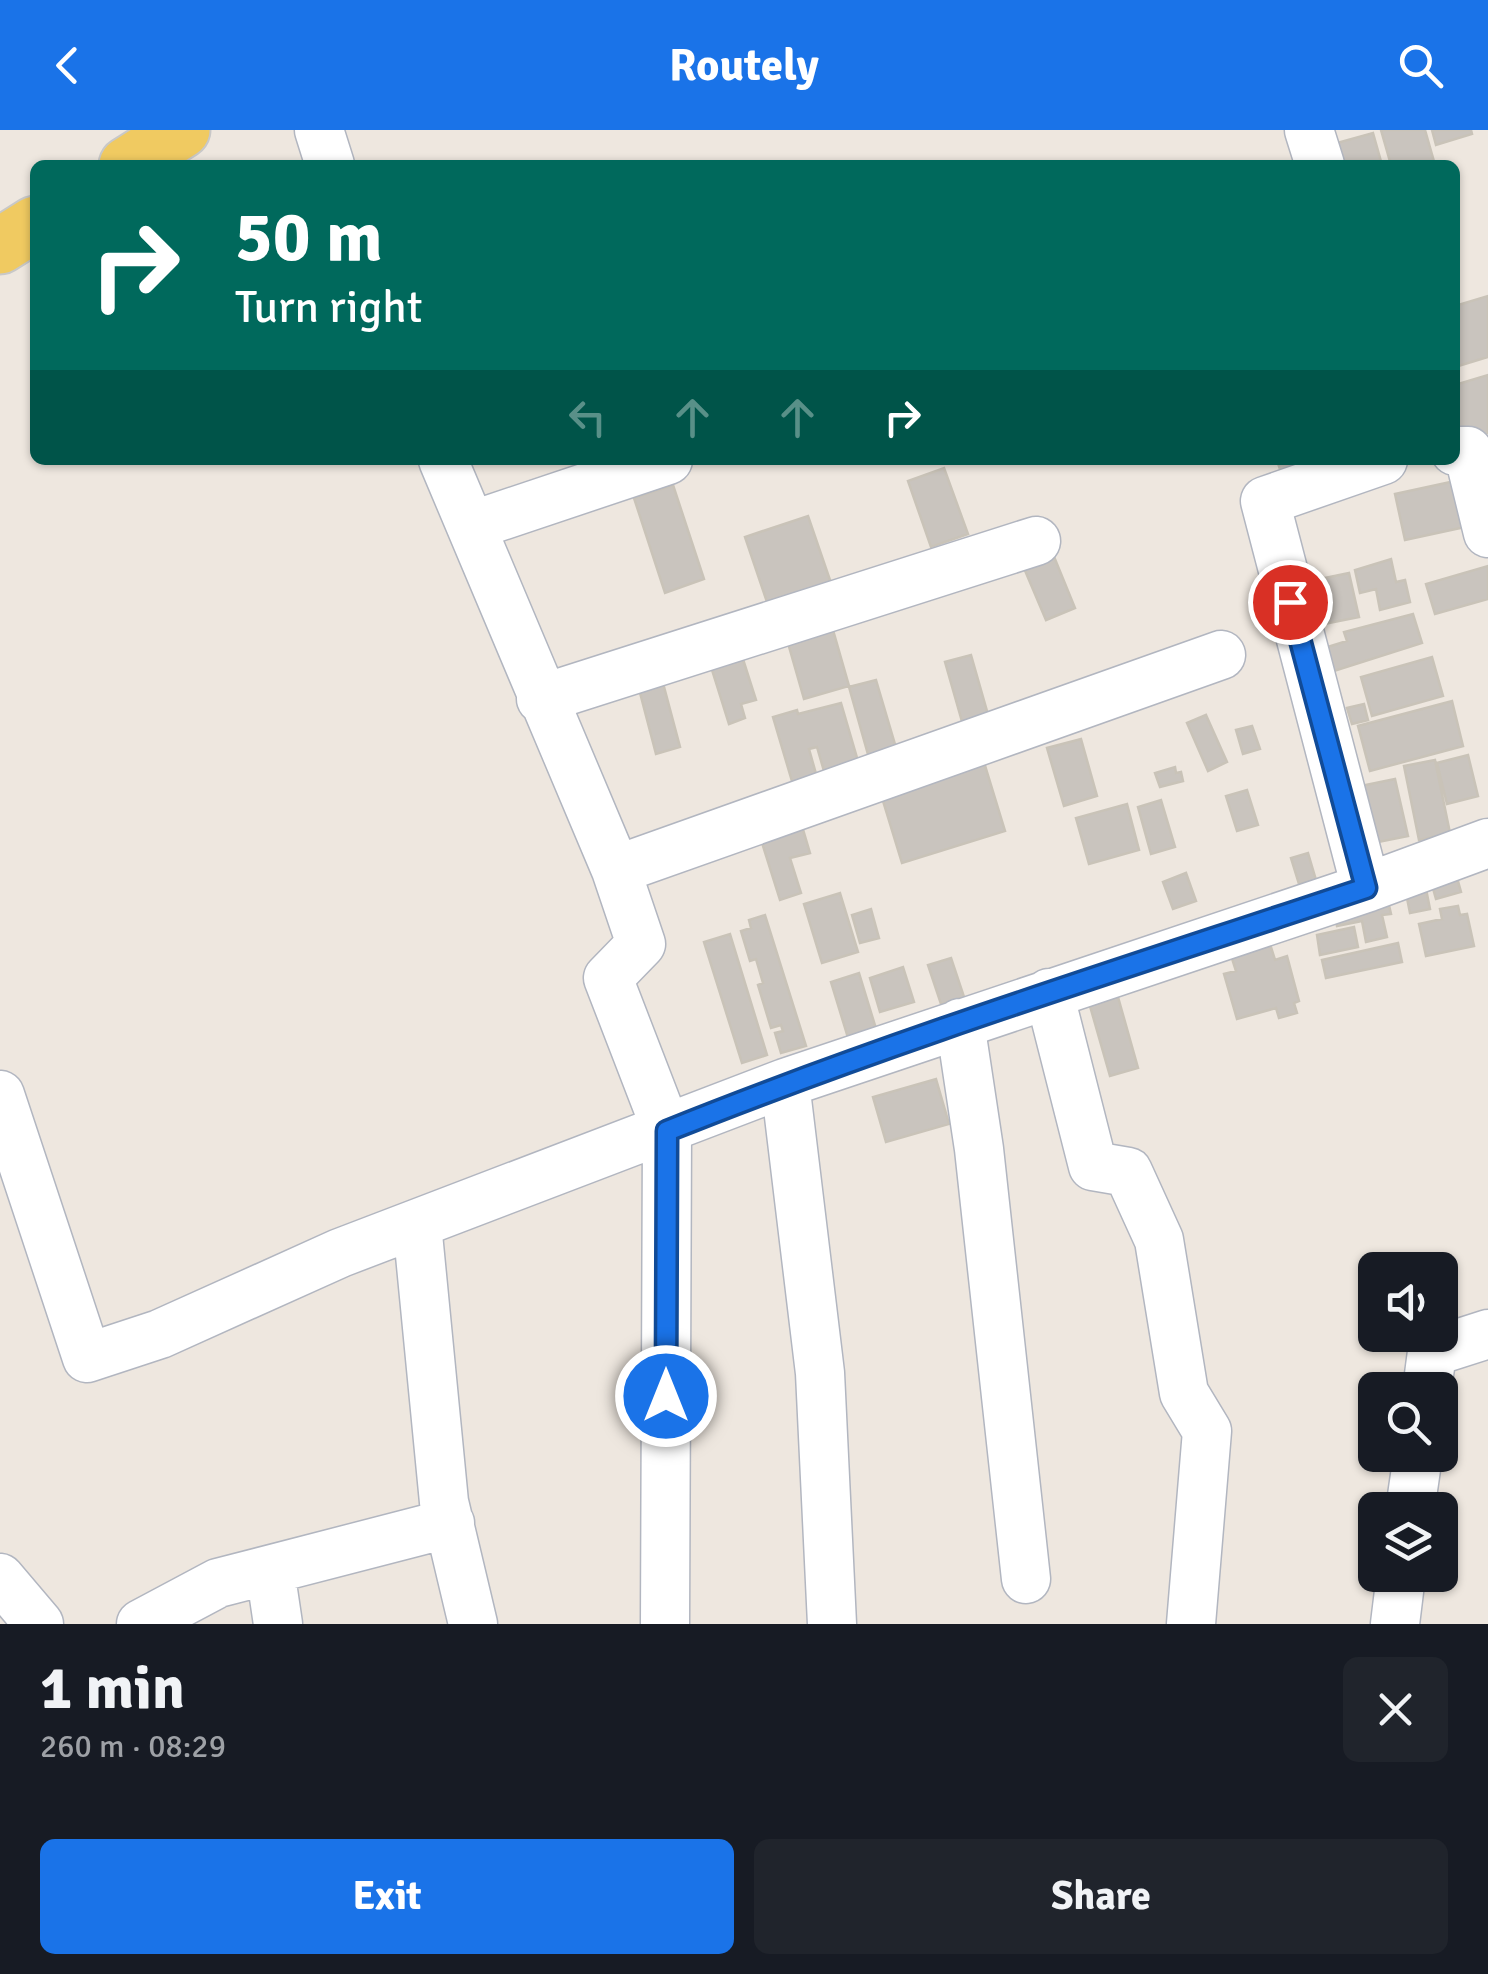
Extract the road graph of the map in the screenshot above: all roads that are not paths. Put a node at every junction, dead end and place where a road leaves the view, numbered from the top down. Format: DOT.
graph roads {
  1 [pos="182,130"];
  2 [pos="319,130"];
  3 [pos="1310,130"];
  4 [pos="135,160"];
  5 [pos="328,160"];
  6 [pos="1319,160"];
  7 [pos="30,227"];
  8 [pos="0,246"];
  9 [pos="1460,451"];
  10 [pos="444,465"];
  11 [pos="653,465"];
  12 [pos="1369,465"];
  13 [pos="471,526"];
  14 [pos="1488,533"];
  15 [pos="1036,541"];
  16 [pos="1221,655"];
  17 [pos="541,699"];
  18 [pos="1488,844"];
  19 [pos="616,870"];
  20 [pos="1366,888"];
  21 [pos="1049,994"];
  22 [pos="960,1023"];
  23 [pos="785,1083"];
  24 [pos="2,1107"];
  25 [pos="667,1131"];
  26 [pos="417,1224"];
  27 [pos="1488,1334"];
  28 [pos="1429,1372"];
  29 [pos="450,1524"];
  30 [pos="270,1570"];
  31 [pos="0,1578"];
  32 [pos="1026,1579"];
  33 [pos="1400,1592"];
  34 [pos="39,1624"];
  35 [pos="141,1624"];
  36 [pos="278,1624"];
  37 [pos="473,1624"];
  38 [pos="664,1624"];
  39 [pos="832,1624"];
  40 [pos="1192,1624"];
  41 [pos="1395,1624"];
  1 -- 4 [label="main road"];
  2 -- 5 [label="street"];
  3 -- 6 [label="street"];
  7 -- 8 [label="main road"];
  9 -- 14 [label="street"];
  10 -- 13 [label="street"];
  11 -- 13 [label="street"];
  12 -- 20 [label="street"];
  13 -- 17 [label="street"];
  15 -- 17 [label="street"];
  16 -- 19 [label="street"];
  17 -- 19 [label="street"];
  18 -- 20 [label="street"];
  19 -- 25 [label="street"];
  20 -- 21 [label="street"];
  21 -- 22 [label="street"];
  21 -- 40 [label="street"];
  22 -- 23 [label="street"];
  22 -- 32 [label="street"];
  23 -- 25 [label="street"];
  23 -- 39 [label="street"];
  24 -- 26 [label="street"];
  25 -- 26 [label="street"];
  25 -- 38 [label="street"];
  26 -- 29 [label="street"];
  27 -- 28 [label="street"];
  29 -- 30 [label="street"];
  29 -- 37 [label="street"];
  30 -- 35 [label="street"];
  30 -- 36 [label="street"];
  31 -- 34 [label="street"];
  33 -- 41 [label="street"];
}
